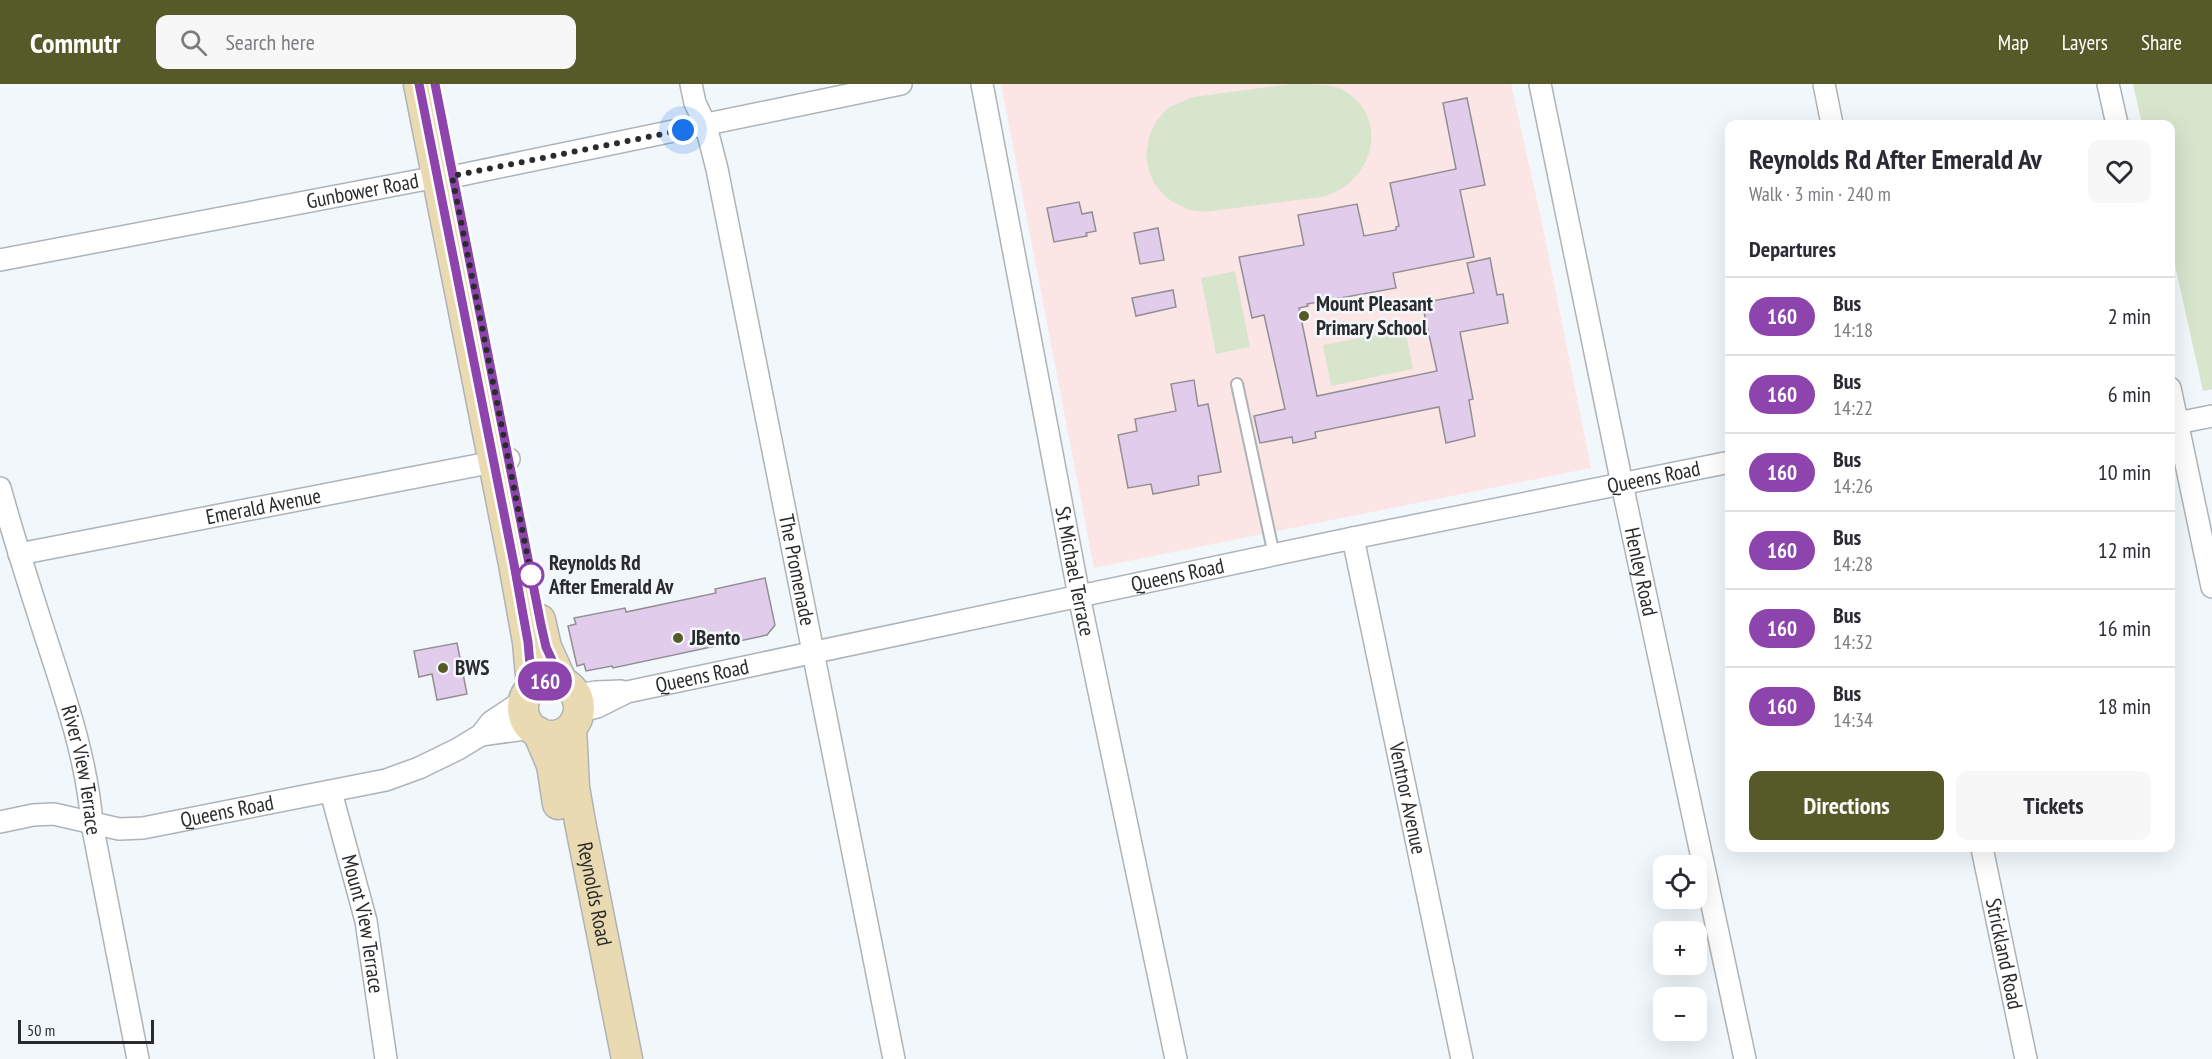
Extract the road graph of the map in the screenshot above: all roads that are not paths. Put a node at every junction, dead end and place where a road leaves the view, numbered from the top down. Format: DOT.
graph roads {
  1 [pos="419,84"];
  2 [pos="435,84"];
  3 [pos="691,84"];
  4 [pos="901,84"];
  5 [pos="982,84"];
  6 [pos="1540,84"];
  7 [pos="1824,84"];
  8 [pos="2108,84"];
  9 [pos="1831,120"];
  10 [pos="2115,120"];
  11 [pos="706,126"];
  12 [pos="444,177"];
  13 [pos="0,260"];
  14 [pos="1237,384"];
  15 [pos="2175,413"];
  16 [pos="2212,416"];
  17 [pos="2177,423"];
  18 [pos="501,460"];
  19 [pos="1725,463"];
  20 [pos="1622,484"];
  21 [pos="0,488"];
  22 [pos="1353,538"];
  23 [pos="19,554"];
  24 [pos="1274,555"];
  25 [pos="2212,587"];
  26 [pos="1078,596"];
  27 [pos="813,652"];
  28 [pos="572,704"];
  29 [pos="532,712"];
  30 [pos="481,735"];
  31 [pos="331,792"];
  32 [pos="0,822"];
  33 [pos="571,823"];
  34 [pos="92,824"];
  35 [pos="1983,852"];
  36 [pos="605,985"];
  37 [pos="138,1059"];
  38 [pos="386,1059"];
  39 [pos="611,1059"];
  40 [pos="627,1059"];
  41 [pos="894,1059"];
  42 [pos="1176,1059"];
  43 [pos="1462,1059"];
  44 [pos="1745,1059"];
  45 [pos="2026,1059"];
  1 -- 12 [label="main road, Reynolds Road"];
  2 -- 12 [label="main road, Reynolds Road"];
  3 -- 11 [label="street, The Promenade"];
  4 -- 11 [label="street, Gunbower Road"];
  5 -- 26 [label="street, St Michael Terrace"];
  6 -- 20 [label="street, Henley Road"];
  7 -- 9 [label="street"];
  8 -- 10 [label="street"];
  11 -- 12 [label="street, Gunbower Road"];
  11 -- 27 [label="street, The Promenade"];
  12 -- 13 [label="street, Gunbower Road"];
  12 -- 18 [label="main road, Reynolds Road"];
  14 -- 24 [label="lane"];
  15 -- 17 [label="street"];
  16 -- 17 [label="street"];
  17 -- 25 [label="street"];
  18 -- 23 [label="street, Emerald Avenue"];
  18 -- 28 [label="main road, Reynolds Road"];
  18 -- 29 [label="main road, Reynolds Road"];
  19 -- 20 [label="street, Queens Road"];
  20 -- 22 [label="street, Queens Road"];
  20 -- 44 [label="street, Henley Road"];
  21 -- 23 [label="street, River View Terrace"];
  22 -- 24 [label="street, Queens Road"];
  22 -- 43 [label="street, Ventnor Avenue"];
  23 -- 34 [label="street, River View Terrace"];
  24 -- 26 [label="street, Queens Road"];
  26 -- 27 [label="street, Queens Road"];
  26 -- 42 [label="street, St Michael Terrace"];
  27 -- 28 [label="street, Queens Road"];
  27 -- 41 [label="street, The Promenade"];
  28 -- 29 [label="main road"];
  28 -- 29 [label="main road"];
  28 -- 33 [label="main road, Reynolds Road"];
  29 -- 30 [label="street, Queens Road"];
  29 -- 30 [label="street, Queens Road"];
  29 -- 33 [label="main road, Reynolds Road"];
  30 -- 31 [label="street, Queens Road"];
  31 -- 34 [label="street, Queens Road"];
  31 -- 38 [label="street, Mount View Terrace"];
  32 -- 34 [label="street, Queens Road"];
  33 -- 36 [label="main road, Reynolds Road"];
  34 -- 37 [label="street, River View Terrace"];
  35 -- 45 [label="street, Strickland Road"];
  36 -- 39 [label="main road, Reynolds Road"];
  36 -- 40 [label="main road, Reynolds Road"];
}
